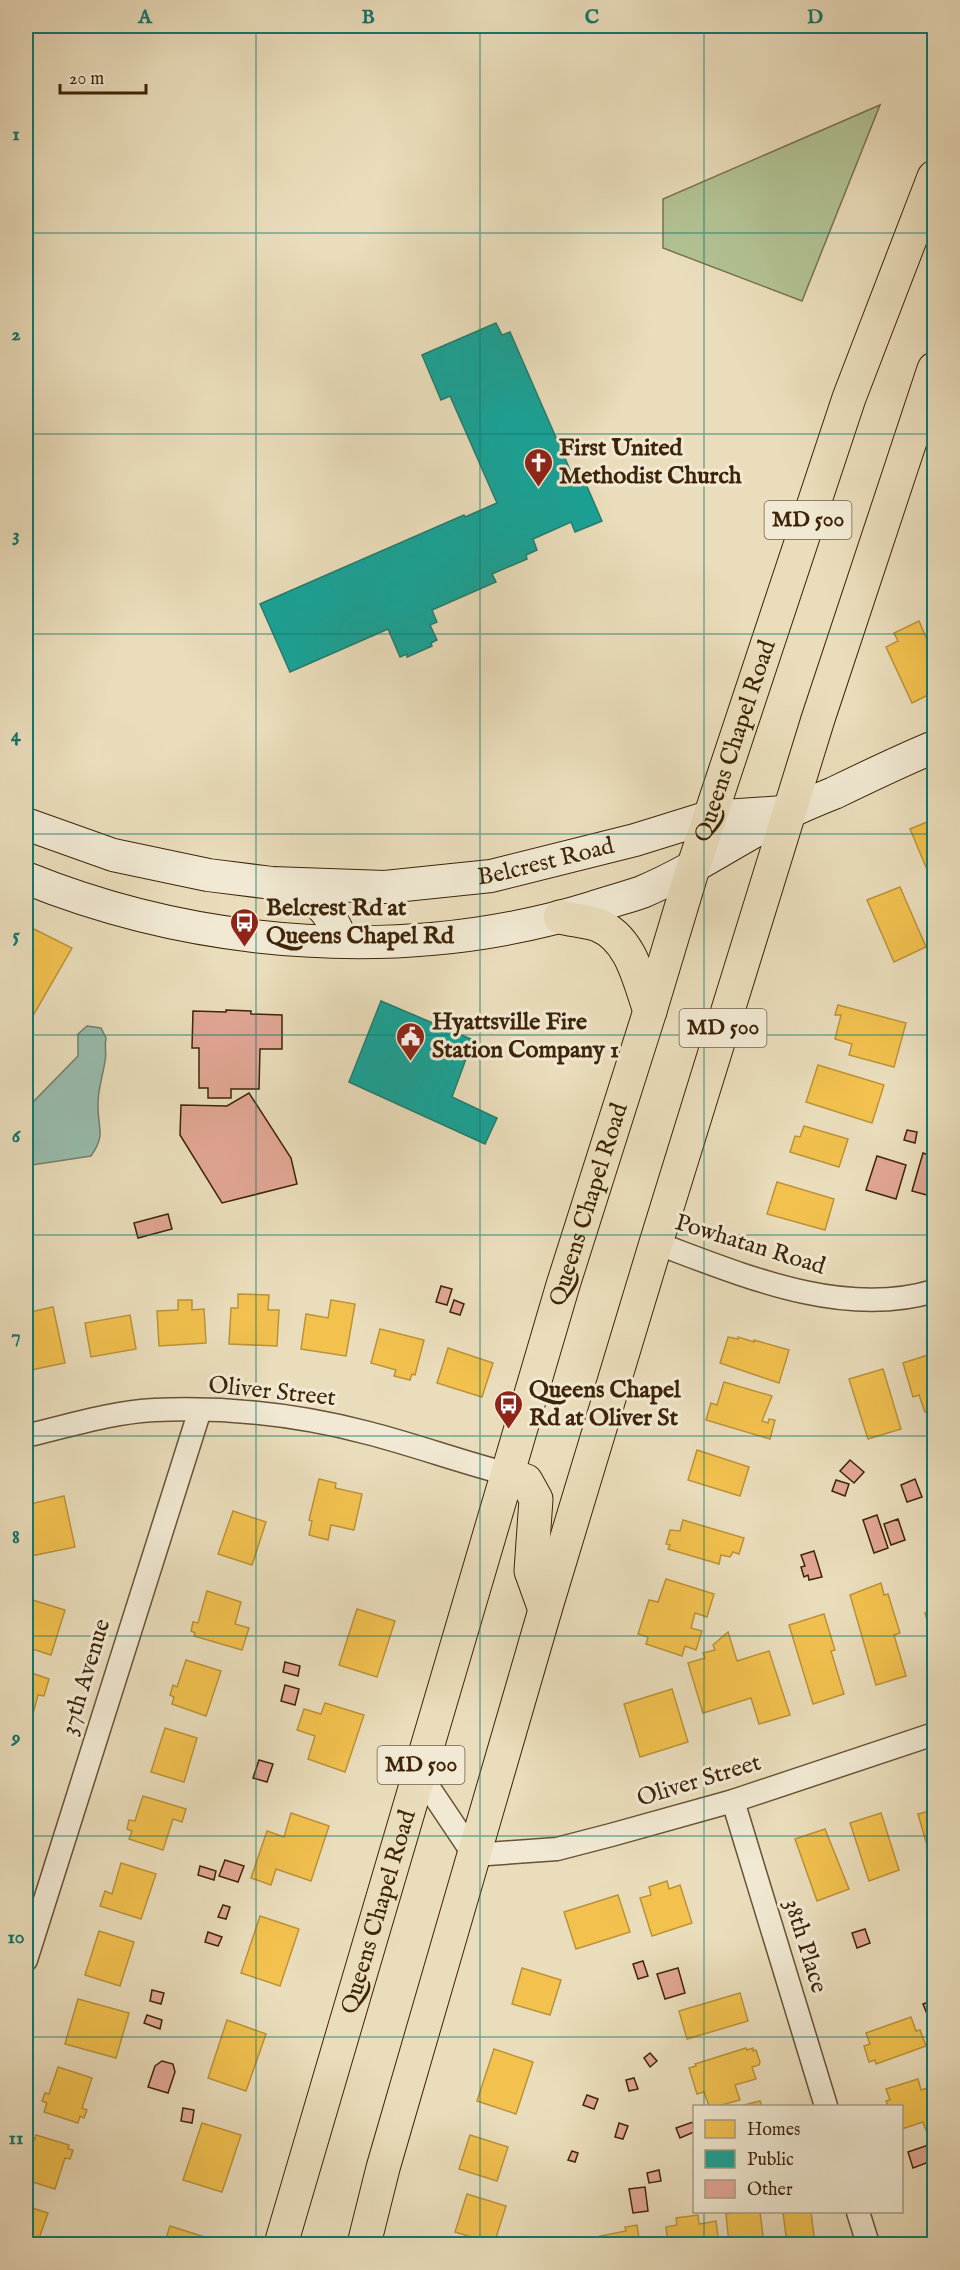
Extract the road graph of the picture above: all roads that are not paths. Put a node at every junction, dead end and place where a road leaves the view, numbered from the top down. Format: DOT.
graph roads {
  1 [pos="934,177"];
  2 [pos="934,369"];
  3 [pos="934,747"];
  4 [pos="790,812"];
  5 [pos="709,818"];
  6 [pos="26,824"];
  7 [pos="693,868"];
  8 [pos="26,878"];
  9 [pos="272,884"];
  10 [pos="560,917"];
  11 [pos="342,941"];
  12 [pos="650,1011"];
  13 [pos="656,1244"];
  14 [pos="934,1291"];
  15 [pos="200,1410"];
  16 [pos="26,1436"];
  17 [pos="508,1474"];
  18 [pos="544,1610"];
  19 [pos="934,1734"];
  20 [pos="419,1773"];
  21 [pos="733,1801"];
  22 [pos="474,1855"];
  23 [pos="26,1960"];
  24 [pos="826,2105"];
  25 [pos="859,2213"];
  26 [pos="281,2244"];
  27 [pos="364,2244"];
  28 [pos="868,2244"];
  1 -- 5 [label="main road, Queens Chapel Road / MD 500"];
  2 -- 4 [label="main road, MD 500"];
  3 -- 4 [label="main road"];
  4 -- 5 [label="main road, Belcrest Road"];
  4 -- 7 [label="main road"];
  4 -- 13 [label="main road, MD 500"];
  5 -- 7 [label="main road, Queens Chapel Road / MD 500"];
  5 -- 9 [label="main road, Belcrest Road"];
  6 -- 9 [label="main road, Belcrest Road"];
  7 -- 10 [label="main road"];
  7 -- 12 [label="main road, Queens Chapel Road / MD 500"];
  8 -- 11 [label="main road"];
  9 -- 11 [label="main road"];
  10 -- 11 [label="main road"];
  10 -- 12 [label="main road"];
  12 -- 17 [label="main road, Queens Chapel Road / MD 500"];
  13 -- 14 [label="street, Powhatan Road"];
  13 -- 18 [label="main road, MD 500"];
  15 -- 16 [label="street, Oliver Street"];
  15 -- 17 [label="street, Oliver Street"];
  15 -- 23 [label="street, 37th Avenue"];
  17 -- 18 [label="main road"];
  17 -- 20 [label="main road, Queens Chapel Road / MD 500"];
  18 -- 22 [label="main road, MD 500"];
  19 -- 21 [label="street, Oliver Street"];
  20 -- 22 [label="street"];
  20 -- 26 [label="main road, Queens Chapel Road / MD 500"];
  21 -- 22 [label="street, Oliver Street"];
  21 -- 24 [label="street, 38th Place"];
  22 -- 27 [label="main road, MD 500"];
  25 -- 28 [label="street"];
}
